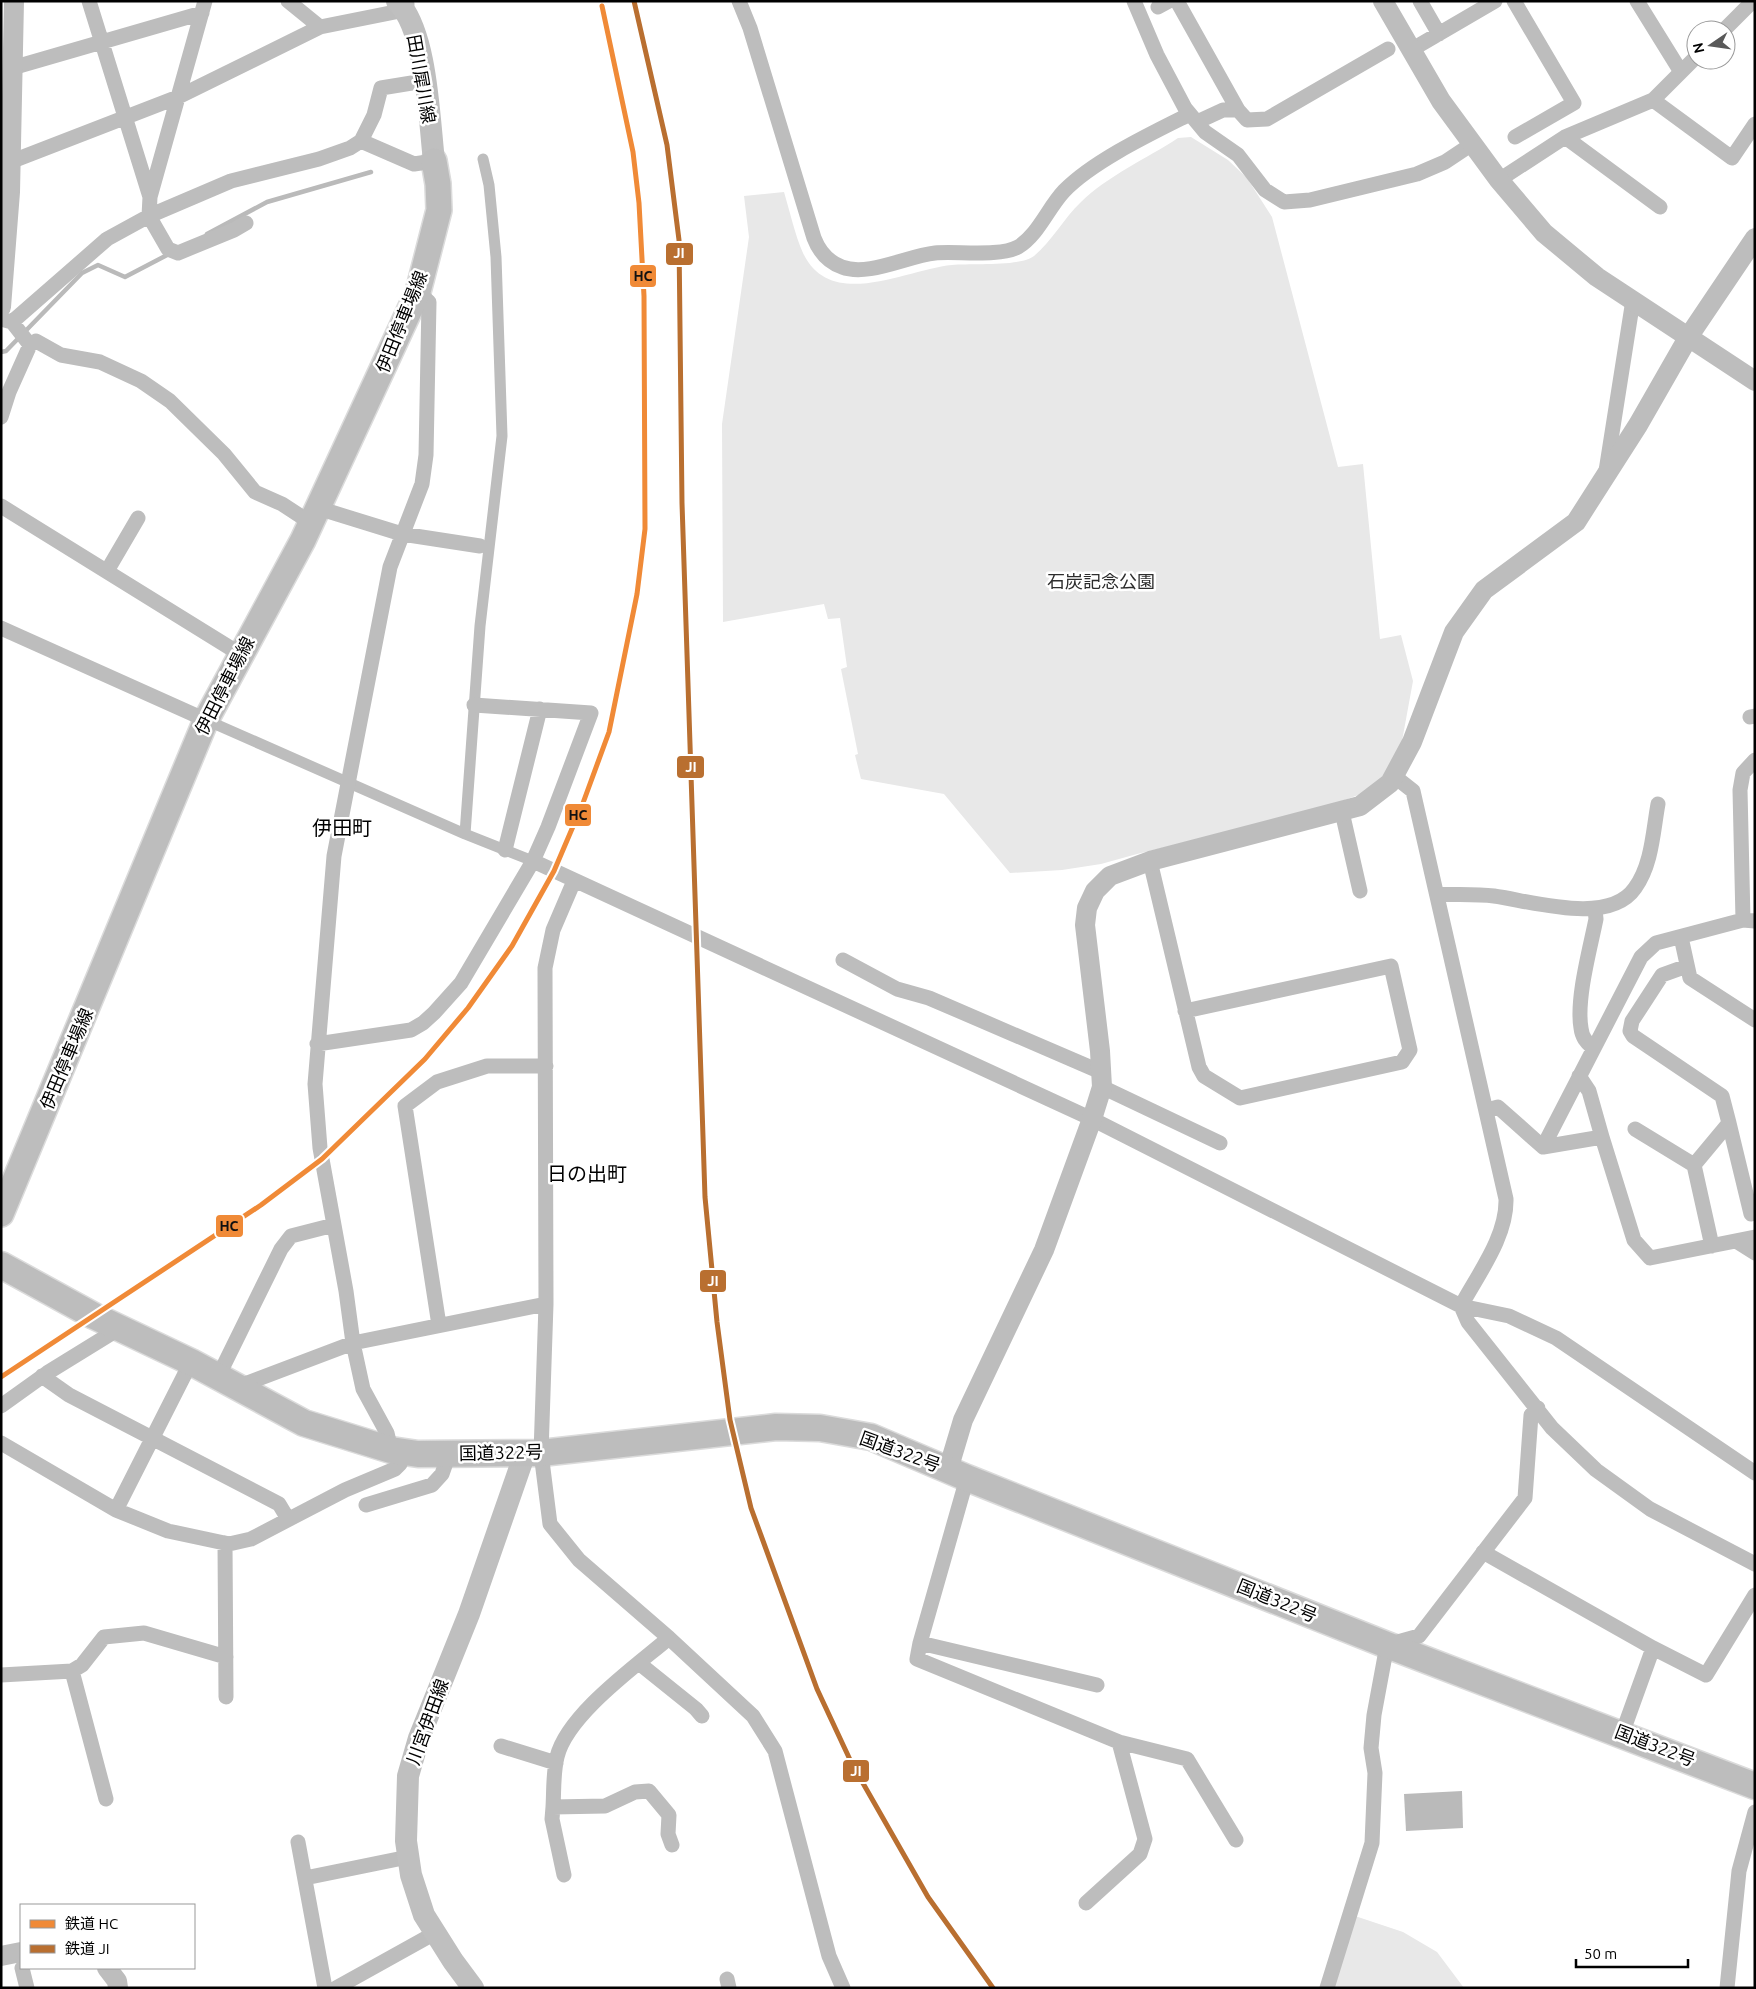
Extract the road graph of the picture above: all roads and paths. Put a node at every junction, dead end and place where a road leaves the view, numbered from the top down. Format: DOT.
graph roads {
  1 [pos="14,1"];
  2 [pos="89,1"];
  3 [pos="288,1"];
  4 [pos="739,1"];
  5 [pos="1134,1"];
  6 [pos="1177,1"];
  7 [pos="1383,1"];
  8 [pos="1420,1"];
  9 [pos="1495,1"];
  10 [pos="1514,1"];
  11 [pos="1637,1"];
  12 [pos="1754,2"];
  13 [pos="403,4"];
  14 [pos="204,7"];
  15 [pos="1735,20"];
  16 [pos="320,27"];
  17 [pos="1439,34"];
  18 [pos="100,42"];
  19 [pos="1388,49"];
  20 [pos="1411,50"];
  21 [pos="1686,67"];
  22 [pos="12,68"];
  23 [pos="1681,72"];
  24 [pos="424,81"];
  25 [pos="178,97"];
  26 [pos="1653,100"];
  27 [pos="1238,110"];
  28 [pos="124,117"];
  29 [pos="1194,118"];
  30 [pos="1755,124"];
  31 [pos="1515,137"];
  32 [pos="1565,137"];
  33 [pos="361,141"];
  34 [pos="1472,144"];
  35 [pos="434,160"];
  36 [pos="483,160"];
  37 [pos="10,162"];
  38 [pos="1499,180"];
  39 [pos="150,196"];
  40 [pos="1660,206"];
  41 [pos="149,216"];
  42 [pos="246,223"];
  43 [pos="1755,238"];
  44 [pos="418,292"];
  45 [pos="1632,300"];
  46 [pos="8,319"];
  47 [pos="1689,336"];
  48 [pos="29,344"];
  49 [pos="1755,381"];
  50 [pos="1,417"];
  51 [pos="1606,475"];
  52 [pos="1,506"];
  53 [pos="315,515"];
  54 [pos="138,518"];
  55 [pos="402,534"];
  56 [pos="480,546"];
  57 [pos="107,571"];
  58 [pos="1,628"];
  59 [pos="240,654"];
  60 [pos="474,705"];
  61 [pos="540,709"];
  62 [pos="206,720"];
  63 [pos="1755,760"];
  64 [pos="1394,776"];
  65 [pos="347,783"];
  66 [pos="1658,804"];
  67 [pos="1342,812"];
  68 [pos="465,834"];
  69 [pos="506,850"];
  70 [pos="533,861"];
  71 [pos="1150,861"];
  72 [pos="574,881"];
  73 [pos="1360,891"];
  74 [pos="1437,894"];
  75 [pos="1595,909"];
  76 [pos="1749,920"];
  77 [pos="1681,937"];
  78 [pos="843,960"];
  79 [pos="1687,966"];
  80 [pos="1185,1011"];
  81 [pos="1755,1020"];
  82 [pos="317,1044"];
  83 [pos="1592,1048"];
  84 [pos="546,1066"];
  85 [pos="1579,1076"];
  86 [pos="1101,1080"];
  87 [pos="1487,1110"];
  88 [pos="1092,1119"];
  89 [pos="1729,1123"];
  90 [pos="1635,1129"];
  91 [pos="1602,1137"];
  92 [pos="1220,1143"];
  93 [pos="1543,1146"];
  94 [pos="1694,1165"];
  95 [pos="1,1214"];
  96 [pos="1751,1214"];
  97 [pos="334,1225"];
  98 [pos="1755,1237"];
  99 [pos="1736,1241"];
  100 [pos="1712,1246"];
  101 [pos="1755,1253"];
  102 [pos="1,1265"];
  103 [pos="546,1304"];
  104 [pos="1461,1306"];
  105 [pos="440,1325"];
  106 [pos="120,1328"];
  107 [pos="353,1343"];
  108 [pos="191,1362"];
  109 [pos="42,1376"];
  110 [pos="228,1382"];
  111 [pos="1,1406"];
  112 [pos="1538,1408"];
  113 [pos="152,1439"];
  114 [pos="1,1443"];
  115 [pos="397,1451"];
  116 [pos="533,1453"];
  117 [pos="449,1454"];
  118 [pos="1755,1473"];
  119 [pos="958,1474"];
  120 [pos="366,1505"];
  121 [pos="116,1510"];
  122 [pos="288,1519"];
  123 [pos="225,1544"];
  124 [pos="1483,1552"];
  125 [pos="1755,1564"];
  126 [pos="1755,1595"];
  127 [pos="670,1638"];
  128 [pos="920,1642"];
  129 [pos="1387,1645"];
  130 [pos="1653,1648"];
  131 [pos="226,1657"];
  132 [pos="640,1664"];
  133 [pos="72,1671"];
  134 [pos="1,1675"];
  135 [pos="1097,1685"];
  136 [pos="226,1697"];
  137 [pos="702,1716"];
  138 [pos="1622,1734"];
  139 [pos="1119,1742"];
  140 [pos="501,1746"];
  141 [pos="556,1763"];
  142 [pos="1755,1786"];
  143 [pos="106,1799"];
  144 [pos="553,1807"];
  145 [pos="1755,1812"];
  146 [pos="1236,1840"];
  147 [pos="298,1842"];
  148 [pos="672,1845"];
  149 [pos="408,1857"];
  150 [pos="564,1876"];
  151 [pos="305,1878"];
  152 [pos="1086,1903"];
  153 [pos="435,1933"];
  154 [pos="21,1969"];
  155 [pos="108,1969"];
  156 [pos="27,1988"];
  157 [pos="118,1988"];
  158 [pos="325,1988"];
  159 [pos="336,1988"];
  160 [pos="473,1988"];
  161 [pos="843,1988"];
  162 [pos="1327,1988"];
  163 [pos="1727,1988"];
  1 -- 22 [label="street"];
  2 -- 18 [label="street"];
  3 -- 16 [label="street"];
  4 -- 29 [label="street"];
  5 -- 29 [label="street"];
  6 -- 27 [label="street"];
  7 -- 20 [label="street"];
  8 -- 17 [label="street"];
  9 -- 17 [label="street"];
  10 -- 31 [label="street"];
  11 -- 23 [label="street"];
  12 -- 15 [label="street"];
  13 -- 16 [label="street"];
  13 -- 24 [label="main road, 田川犀川線"];
  14 -- 18 [label="street"];
  14 -- 25 [label="street"];
  16 -- 25 [label="street"];
  17 -- 20 [label="street"];
  18 -- 22 [label="street"];
  18 -- 28 [label="street"];
  19 -- 27 [label="street"];
  20 -- 34 [label="street"];
  21 -- 23 [label="street"];
  22 -- 37 [label="street"];
  23 -- 26 [label="street"];
  24 -- 33 [label="street"];
  24 -- 35 [label="main road, 田川犀川線"];
  25 -- 28 [label="street"];
  25 -- 39 [label="street"];
  26 -- 30 [label="street"];
  26 -- 32 [label="street"];
  27 -- 29 [label="street"];
  28 -- 37 [label="street"];
  28 -- 39 [label="street"];
  29 -- 34 [label="street"];
  32 -- 38 [label="street"];
  32 -- 40 [label="street"];
  33 -- 35 [label="street"];
  33 -- 41 [label="street"];
  34 -- 38 [label="street"];
  35 -- 44 [label="main road, 伊田停車場線"];
  36 -- 60 [label="street"];
  37 -- 46 [label="street"];
  38 -- 45 [label="street"];
  39 -- 41 [label="street"];
  41 -- 42 [label="street"];
  41 -- 46 [label="street"];
  43 -- 47 [label="street"];
  44 -- 53 [label="main road, 伊田停車場線"];
  44 -- 55 [label="street"];
  45 -- 47 [label="street"];
  45 -- 51 [label="street"];
  46 -- 48 [label="street"];
  47 -- 49 [label="street"];
  47 -- 51 [label="street"];
  48 -- 50 [label="street"];
  48 -- 53 [label="street"];
  51 -- 64 [label="street"];
  52 -- 57 [label="street"];
  53 -- 55 [label="street"];
  53 -- 59 [label="main road, 伊田停車場線"];
  54 -- 57 [label="street"];
  55 -- 56 [label="street"];
  55 -- 65 [label="street"];
  57 -- 59 [label="street"];
  58 -- 62 [label="street"];
  59 -- 62 [label="main road, 伊田停車場線"];
  60 -- 61 [label="street"];
  60 -- 68 [label="street"];
  61 -- 69 [label="street"];
  61 -- 70 [label="street"];
  62 -- 65 [label="street"];
  62 -- 95 [label="main road, 伊田停車場線"];
  63 -- 76 [label="street"];
  64 -- 67 [label="street"];
  64 -- 74 [label="street"];
  65 -- 68 [label="street"];
  65 -- 82 [label="street"];
  66 -- 75 [label="street"];
  67 -- 71 [label="street"];
  67 -- 73 [label="street"];
  68 -- 69 [label="street"];
  69 -- 70 [label="street"];
  70 -- 72 [label="street"];
  70 -- 82 [label="street"];
  71 -- 80 [label="street"];
  71 -- 86 [label="street"];
  72 -- 84 [label="street"];
  72 -- 88 [label="street"];
  74 -- 75 [label="street"];
  74 -- 87 [label="street"];
  75 -- 83 [label="street"];
  76 -- 77 [label="street"];
  77 -- 79 [label="street"];
  77 -- 83 [label="street"];
  78 -- 86 [label="street"];
  79 -- 81 [label="street"];
  79 -- 89 [label="street"];
  80 -- 80 [label="street"];
  82 -- 97 [label="street"];
  83 -- 85 [label="street"];
  84 -- 103 [label="street"];
  84 -- 105 [label="street"];
  85 -- 91 [label="street"];
  85 -- 93 [label="street"];
  86 -- 88 [label="street"];
  86 -- 92 [label="street"];
  87 -- 93 [label="street"];
  87 -- 104 [label="street"];
  88 -- 104 [label="street"];
  88 -- 119 [label="street"];
  89 -- 94 [label="street"];
  89 -- 96 [label="street"];
  90 -- 94 [label="street"];
  91 -- 93 [label="street"];
  91 -- 100 [label="street"];
  94 -- 100 [label="street"];
  97 -- 107 [label="street"];
  97 -- 110 [label="street"];
  98 -- 99 [label="street"];
  99 -- 100 [label="street"];
  99 -- 101 [label="street"];
  102 -- 106 [label="highway, 国道322号"];
  103 -- 105 [label="street"];
  103 -- 116 [label="street"];
  104 -- 112 [label="street"];
  104 -- 118 [label="street"];
  105 -- 107 [label="street"];
  106 -- 108 [label="highway, 国道322号"];
  106 -- 109 [label="street"];
  107 -- 110 [label="street"];
  107 -- 115 [label="street"];
  108 -- 110 [label="highway, 国道322号"];
  108 -- 113 [label="street"];
  109 -- 111 [label="street"];
  109 -- 113 [label="street"];
  110 -- 115 [label="highway, 国道322号"];
  112 -- 124 [label="street"];
  112 -- 125 [label="street"];
  113 -- 121 [label="street"];
  113 -- 122 [label="street"];
  114 -- 121 [label="street"];
  115 -- 117 [label="highway, 国道322号"];
  115 -- 122 [label="street"];
  116 -- 117 [label="highway, 国道322号"];
  116 -- 119 [label="highway, 国道322号"];
  116 -- 127 [label="street"];
  116 -- 149 [label="main road, 川宮伊田線"];
  117 -- 120 [label="street"];
  119 -- 128 [label="street"];
  119 -- 129 [label="highway, 国道322号"];
  121 -- 123 [label="street"];
  122 -- 123 [label="street"];
  123 -- 131 [label="street"];
  124 -- 129 [label="street"];
  124 -- 130 [label="street"];
  126 -- 130 [label="street"];
  127 -- 132 [label="street"];
  127 -- 161 [label="street"];
  128 -- 135 [label="street"];
  128 -- 139 [label="street"];
  129 -- 138 [label="highway, 国道322号"];
  129 -- 162 [label="street"];
  130 -- 138 [label="street"];
  131 -- 133 [label="street"];
  131 -- 136 [label="street"];
  132 -- 137 [label="street"];
  132 -- 141 [label="street"];
  133 -- 134 [label="street"];
  133 -- 143 [label="street"];
  138 -- 142 [label="highway, 国道322号"];
  139 -- 146 [label="street"];
  139 -- 152 [label="street"];
  140 -- 141 [label="street"];
  141 -- 144 [label="street"];
  144 -- 148 [label="street"];
  144 -- 150 [label="street"];
  145 -- 163 [label="street"];
  147 -- 151 [label="street"];
  149 -- 151 [label="street"];
  149 -- 153 [label="main road, 川宮伊田線"];
  151 -- 158 [label="street"];
  153 -- 159 [label="street"];
  153 -- 160 [label="main road, 川宮伊田線"];
  154 -- 156 [label="street"];
  155 -- 157 [label="street"];
}
